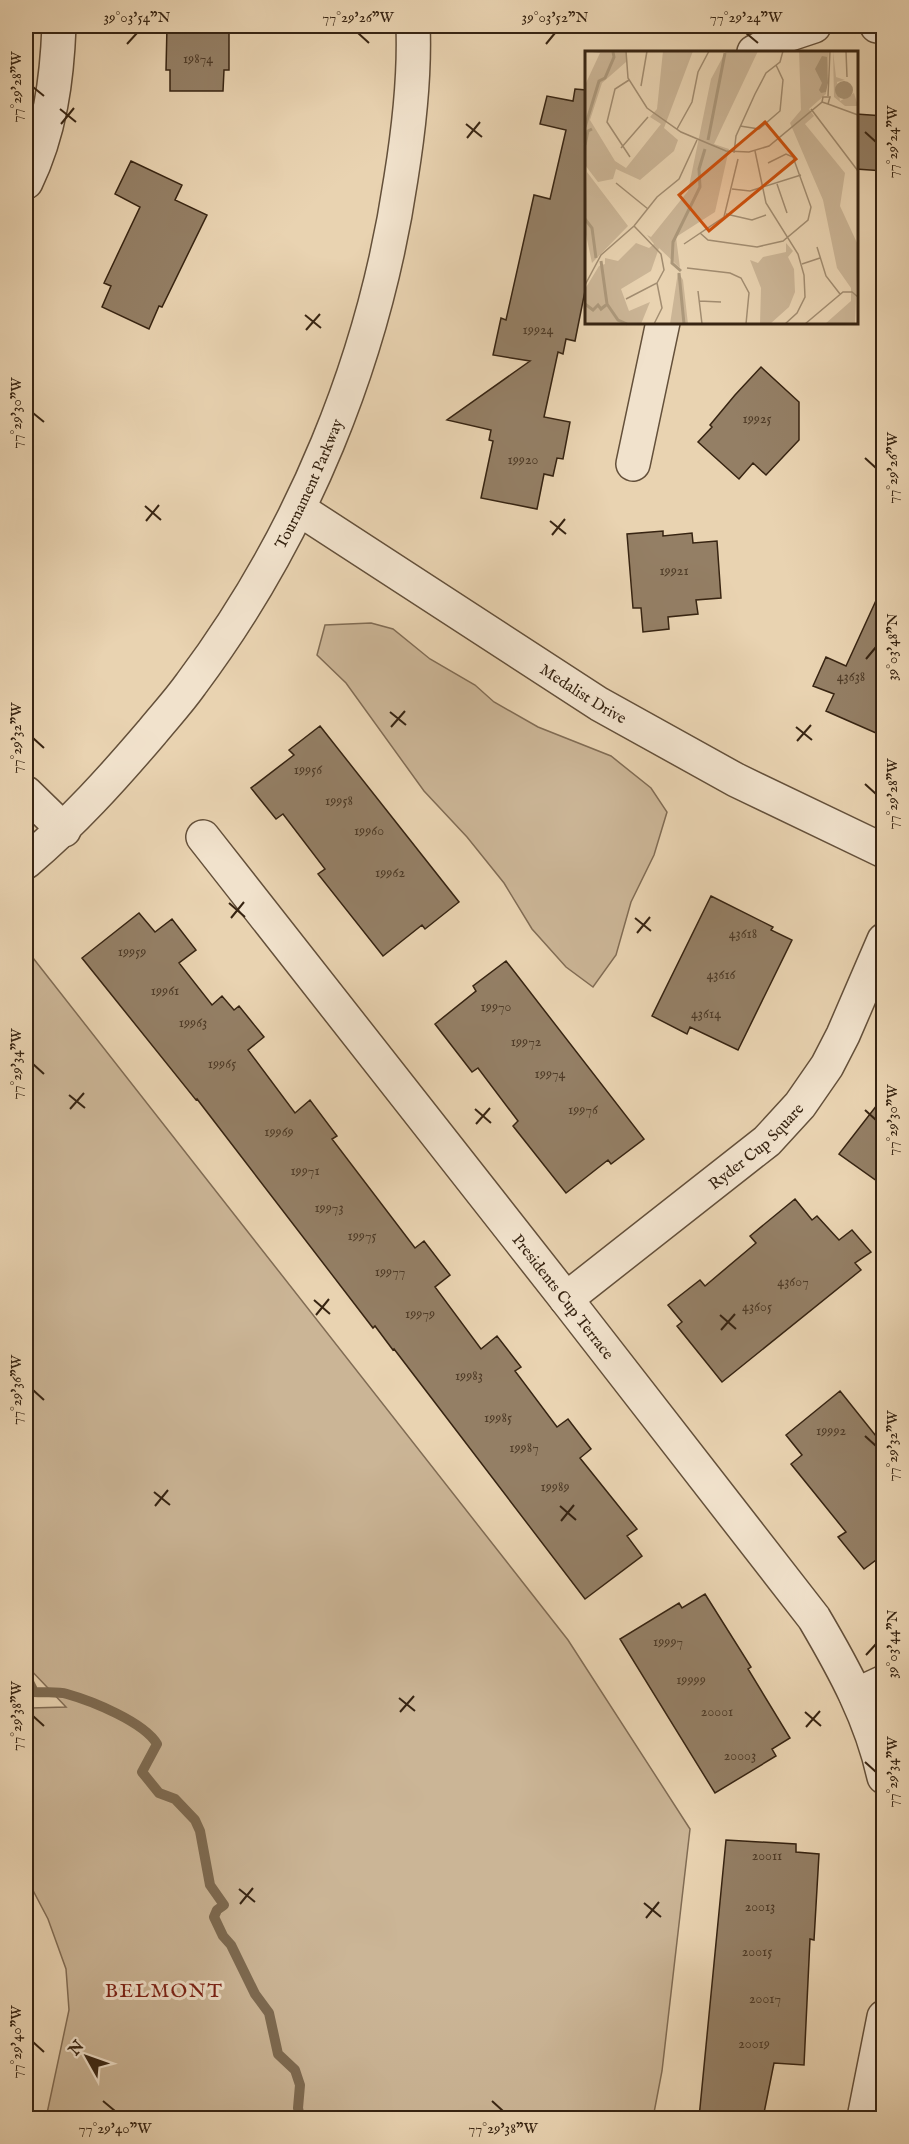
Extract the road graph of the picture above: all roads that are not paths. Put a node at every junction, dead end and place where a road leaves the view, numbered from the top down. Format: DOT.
graph roads {
  1 [pos="59,26"];
  2 [pos="413,26"];
  3 [pos="814,26"];
  4 [pos="877,26"];
  5 [pos="884,27"];
  6 [pos="756,51"];
  7 [pos="26,182"];
  8 [pos="663,324"];
  9 [pos="633,464"];
  10 [pos="298,509"];
  11 [pos="26,794"];
  12 [pos="64,830"];
  13 [pos="202,837"];
  14 [pos="884,850"];
  15 [pos="26,862"];
  16 [pos="884,940"];
  17 [pos="566,1299"];
  18 [pos="870,1689"];
  19 [pos="884,1777"];
  20 [pos="884,2017"];
  21 [pos="864,2118"];
  1 -- 7 [label="street"];
  2 -- 10 [label="street, Tournament Parkway"];
  3 -- 6 [label="street"];
  4 -- 5 [label="street"];
  8 -- 9 [label="street"];
  10 -- 12 [label="street, Tournament Parkway"];
  10 -- 14 [label="street, Medalist Drive"];
  11 -- 12 [label="street"];
  12 -- 15 [label="street, Tournament Parkway"];
  13 -- 17 [label="street, Presidents Cup Terrace"];
  16 -- 17 [label="street, Ryder Cup Square"];
  17 -- 18 [label="street, Presidents Cup Terrace"];
  18 -- 19 [label="street, Presidents Cup Terrace"];
  20 -- 21 [label="street"];
}
